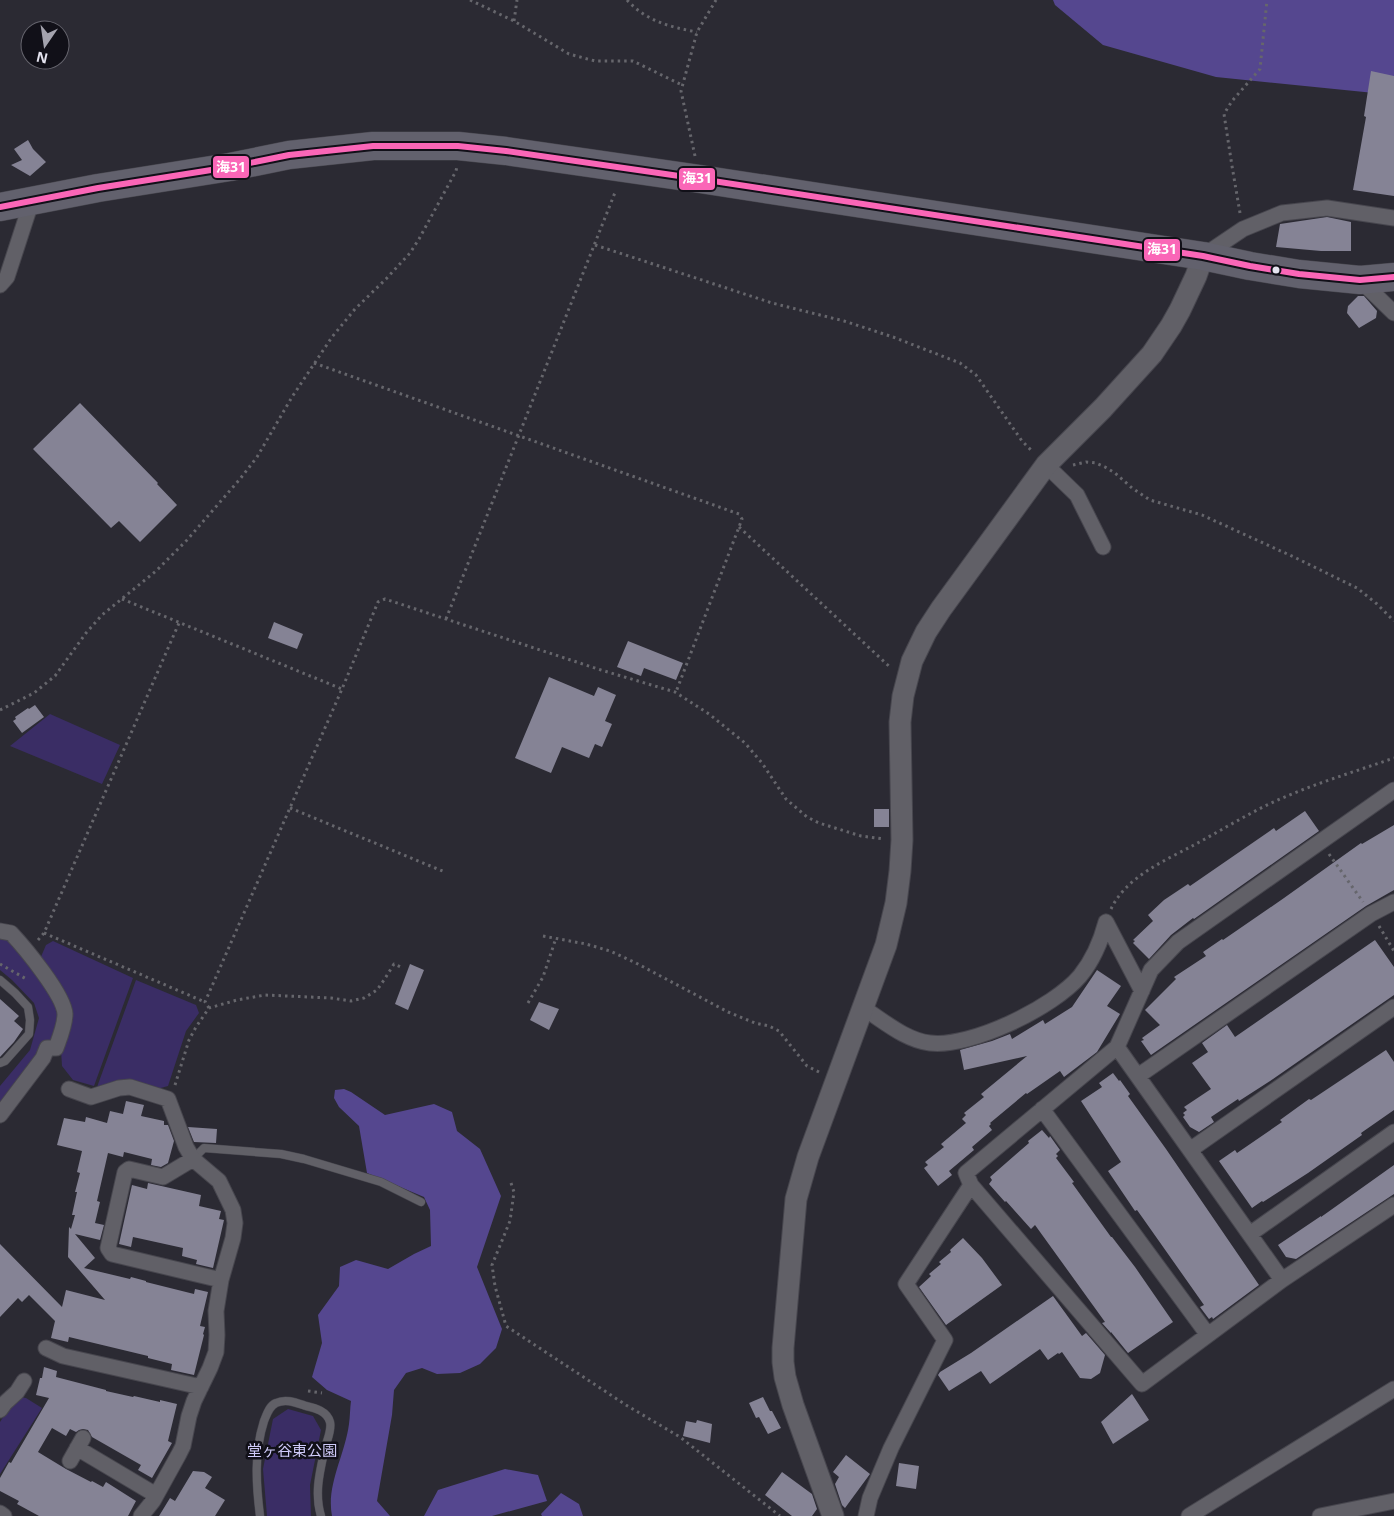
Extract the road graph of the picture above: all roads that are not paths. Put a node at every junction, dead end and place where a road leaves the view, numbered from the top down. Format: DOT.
graph roads {
  1 [pos="12,203"];
  2 [pos="1394,218"];
  3 [pos="1203,256"];
  4 [pos="1394,277"];
  5 [pos="1360,280"];
  6 [pos="0,285"];
  7 [pos="1394,313"];
  8 [pos="1046,465"];
  9 [pos="1103,547"];
  10 [pos="1394,790"];
  11 [pos="1394,902"];
  12 [pos="0,931"];
  13 [pos="0,980"];
  14 [pos="1142,991"];
  15 [pos="1394,1007"];
  16 [pos="863,1008"];
  17 [pos="1118,1047"];
  18 [pos="0,1063"];
  19 [pos="1138,1076"];
  20 [pos="69,1089"];
  21 [pos="1042,1109"];
  22 [pos="0,1115"];
  23 [pos="1394,1132"];
  24 [pos="1190,1150"];
  25 [pos="193,1159"];
  26 [pos="971,1185"];
  27 [pos="421,1202"];
  28 [pos="1394,1205"];
  29 [pos="1250,1234"];
  30 [pos="221,1280"];
  31 [pos="1282,1280"];
  32 [pos="1208,1334"];
  33 [pos="46,1348"];
  34 [pos="24,1381"];
  35 [pos="202,1387"];
  36 [pos="1394,1389"];
  37 [pos="0,1410"];
  38 [pos="77,1449"];
  39 [pos="156,1495"];
  40 [pos="1394,1502"];
  41 [pos="0,1514"];
  42 [pos="4,1516"];
  43 [pos="141,1516"];
  44 [pos="260,1516"];
  45 [pos="321,1516"];
  46 [pos="833,1516"];
  47 [pos="866,1516"];
  48 [pos="1189,1516"];
  49 [pos="1320,1516"];
  1 -- 3 [label="highway"];
  1 -- 6 [label="street"];
  2 -- 3 [label="street"];
  3 -- 5 [label="highway"];
  3 -- 8 [label="street"];
  4 -- 5 [label="highway"];
  5 -- 7 [label="street"];
  8 -- 9 [label="street"];
  8 -- 16 [label="street"];
  10 -- 14 [label="street"];
  11 -- 19 [label="street"];
  12 -- 22 [label="street"];
  13 -- 18 [label="lane"];
  14 -- 16 [label="street"];
  14 -- 17 [label="street"];
  15 -- 24 [label="street"];
  16 -- 46 [label="street"];
  17 -- 19 [label="street"];
  17 -- 21 [label="street"];
  19 -- 24 [label="street"];
  20 -- 25 [label="street"];
  21 -- 26 [label="street"];
  21 -- 32 [label="street"];
  23 -- 29 [label="street"];
  24 -- 29 [label="street"];
  25 -- 27 [label="lane"];
  25 -- 30 [label="street"];
  25 -- 30 [label="street"];
  26 -- 32 [label="street"];
  26 -- 47 [label="street"];
  28 -- 31 [label="street"];
  29 -- 31 [label="street"];
  30 -- 35 [label="street"];
  31 -- 32 [label="street"];
  33 -- 35 [label="street"];
  34 -- 37 [label="street"];
  35 -- 39 [label="street"];
  36 -- 48 [label="street"];
  38 -- 39 [label="street"];
  39 -- 43 [label="street"];
  40 -- 49 [label="street"];
  41 -- 42 [label="street"];
  44 -- 45 [label="lane"];
}
